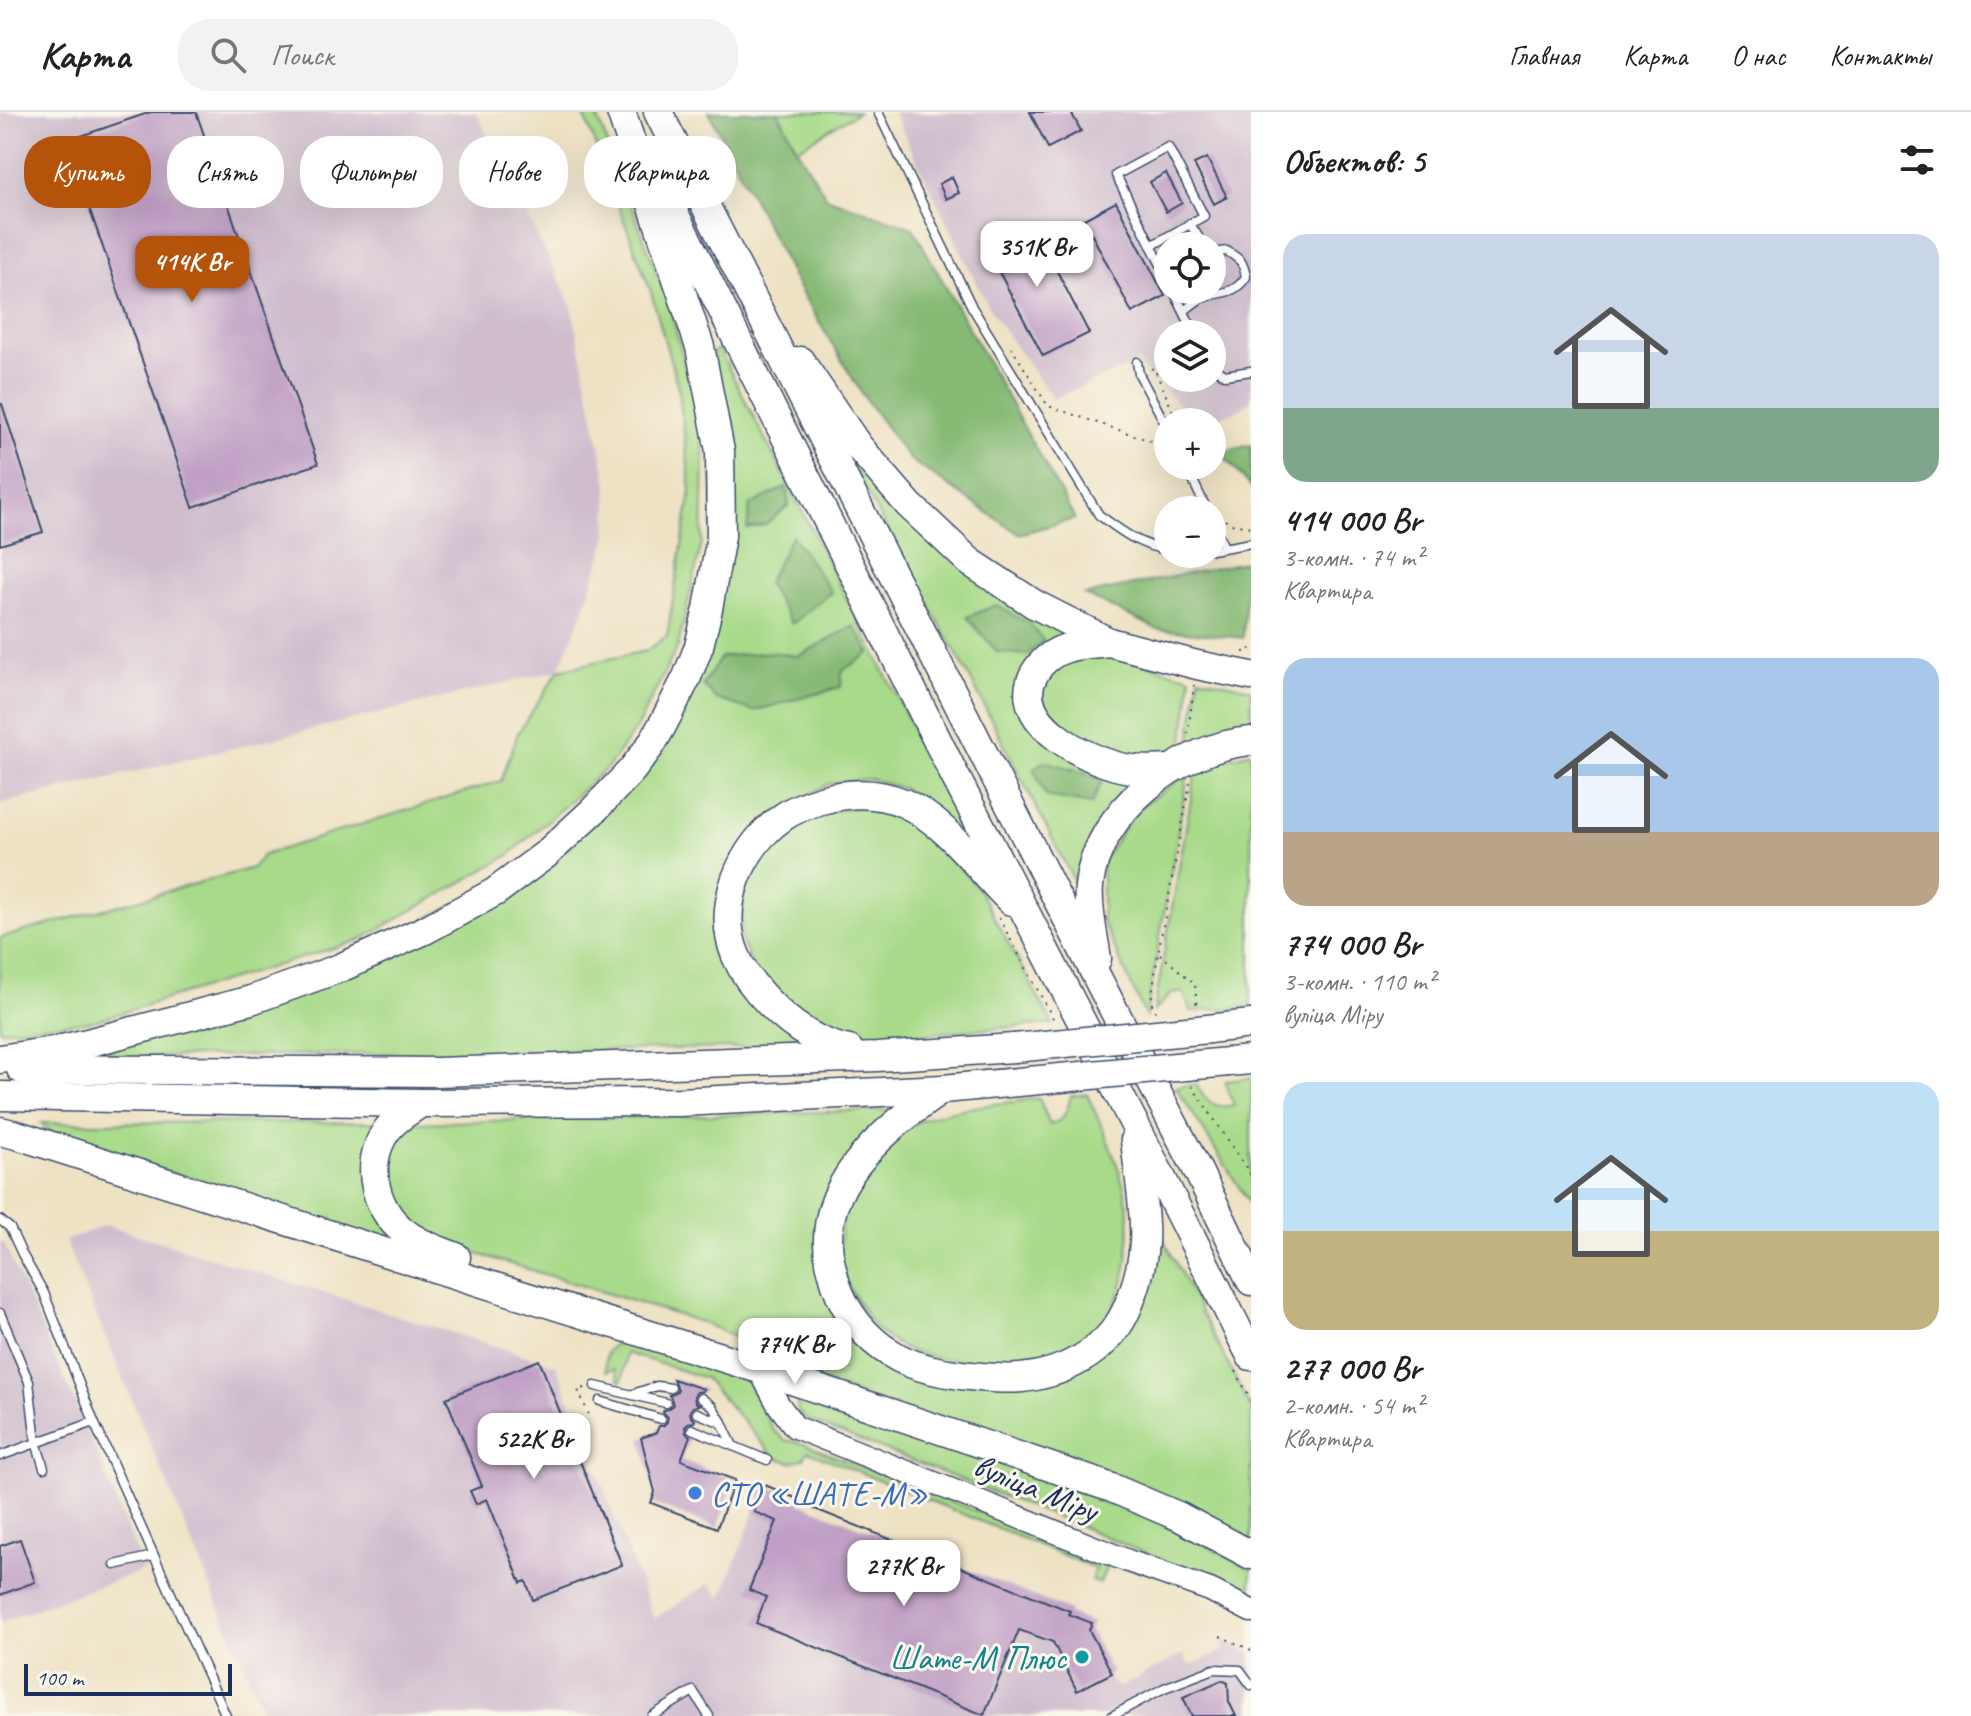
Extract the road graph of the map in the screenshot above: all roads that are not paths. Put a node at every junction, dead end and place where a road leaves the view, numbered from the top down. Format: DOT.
graph roads {
  1 [pos="622,112"];
  2 [pos="658,112"];
  3 [pos="878,112"];
  4 [pos="1190,224"];
  5 [pos="1195,232"];
  6 [pos="1151,246"];
  7 [pos="1226,251"];
  8 [pos="1154,252"];
  9 [pos="733,262"];
  10 [pos="1226,293"];
  11 [pos="1180,304"];
  12 [pos="1194,304"];
  13 [pos="1184,311"];
  14 [pos="1188,320"];
  15 [pos="1137,362"];
  16 [pos="1251,371"];
  17 [pos="1226,375"];
  18 [pos="1157,408"];
  19 [pos="1251,543"];
  20 [pos="1226,547"];
  21 [pos="1154,548"];
  22 [pos="1109,642"];
  23 [pos="1244,664"];
  24 [pos="1251,741"];
  25 [pos="1180,765"];
  26 [pos="1031,922"];
  27 [pos="1102,988"];
  28 [pos="1251,1024"];
  29 [pos="877,1057"];
  30 [pos="0,1059"];
  31 [pos="1240,1061"];
  32 [pos="0,1069"];
  33 [pos="943,1089"];
  34 [pos="0,1096"];
  35 [pos="421,1103"];
  36 [pos="1133,1120"];
  37 [pos="0,1131"];
  38 [pos="1198,1171"];
  39 [pos="0,1220"];
  40 [pos="1251,1234"];
  41 [pos="1251,1281"];
  42 [pos="0,1313"];
  43 [pos="1251,1356"];
  44 [pos="759,1369"];
  45 [pos="595,1386"];
  46 [pos="671,1388"];
  47 [pos="631,1395"];
  48 [pos="701,1398"];
  49 [pos="600,1401"];
  50 [pos="666,1403"];
  51 [pos="697,1413"];
  52 [pos="661,1419"];
  53 [pos="94,1422"];
  54 [pos="722,1423"];
  55 [pos="692,1429"];
  56 [pos="36,1442"];
  57 [pos="733,1446"];
  58 [pos="0,1456"];
  59 [pos="767,1460"];
  60 [pos="44,1468"];
  61 [pos="1251,1555"];
  62 [pos="153,1556"];
  63 [pos="115,1565"];
  64 [pos="1251,1611"];
  65 [pos="1251,1685"];
  66 [pos="226,1716"];
  67 [pos="652,1716"];
  68 [pos="709,1716"];
  69 [pos="1112,1716"];
  1 -- 26 [label="highway"];
  1 -- 30 [label="highway"];
  2 -- 9 [label="highway"];
  3 -- 21 [label="lane"];
  4 -- 5 [label="lane"];
  4 -- 6 [label="lane"];
  4 -- 6 [label="lane"];
  6 -- 8 [label="lane"];
  7 -- 10 [label="lane"];
  9 -- 22 [label="highway"];
  9 -- 27 [label="highway"];
  11 -- 13 [label="lane"];
  12 -- 13 [label="lane"];
  13 -- 14 [label="lane"];
  15 -- 18 [label="lane"];
  16 -- 17 [label="lane"];
  19 -- 20 [label="lane"];
  22 -- 23 [label="highway"];
  22 -- 25 [label="highway"];
  24 -- 25 [label="highway"];
  25 -- 27 [label="highway"];
  26 -- 29 [label="highway"];
  26 -- 36 [label="highway"];
  27 -- 38 [label="highway"];
  28 -- 29 [label="highway, bridge"];
  29 -- 32 [label="highway"];
  31 -- 33 [label="highway, bridge"];
  33 -- 35 [label="highway"];
  33 -- 36 [label="highway"];
  34 -- 35 [label="highway"];
  35 -- 44 [label="highway"];
  36 -- 43 [label="highway"];
  37 -- 44 [label="highway"];
  38 -- 40 [label="highway"];
  38 -- 41 [label="highway"];
  39 -- 53 [label="lane"];
  42 -- 56 [label="lane"];
  44 -- 61 [label="highway"];
  44 -- 64 [label="street, вуліца Міру"];
  45 -- 47 [label="lane"];
  46 -- 47 [label="lane"];
  47 -- 50 [label="lane"];
  48 -- 54 [label="lane"];
  49 -- 52 [label="lane"];
  51 -- 54 [label="lane"];
  53 -- 56 [label="lane"];
  53 -- 62 [label="lane"];
  54 -- 57 [label="lane"];
  55 -- 57 [label="lane"];
  56 -- 58 [label="lane"];
  56 -- 60 [label="lane"];
  57 -- 59 [label="lane"];
  62 -- 63 [label="lane"];
  62 -- 66 [label="lane"];
  65 -- 69 [label="lane"];
  67 -- 68 [label="lane"];
}
